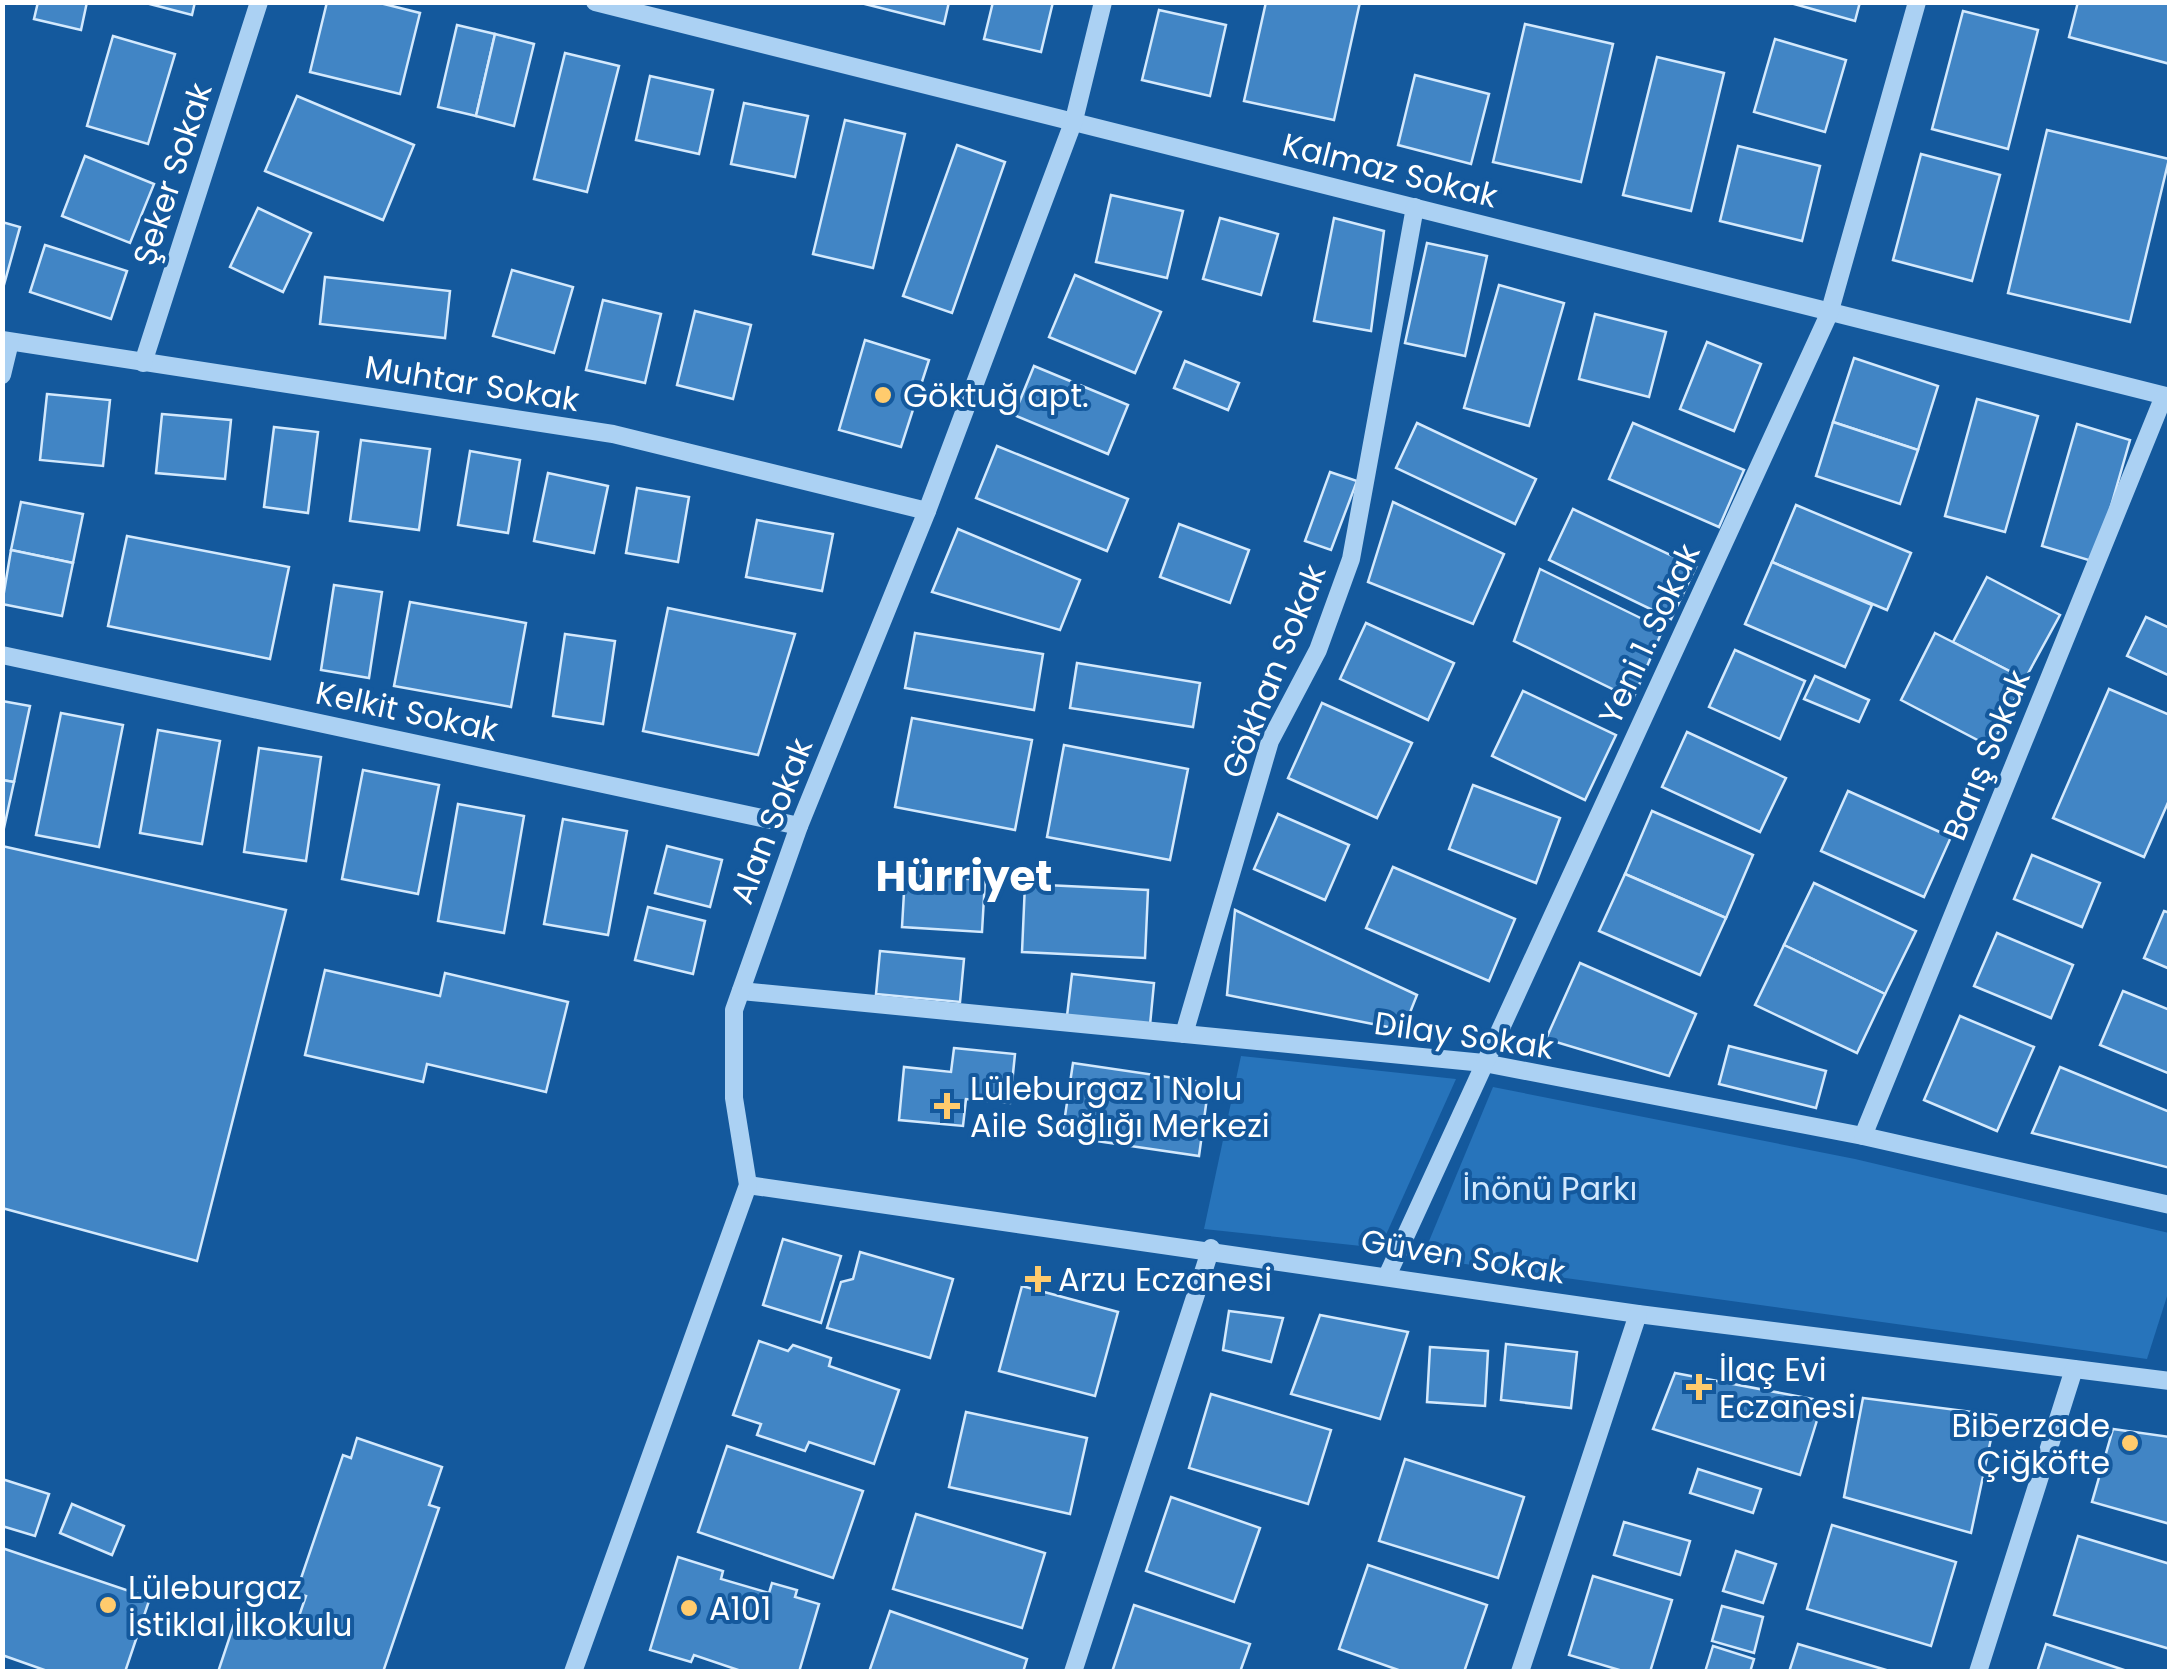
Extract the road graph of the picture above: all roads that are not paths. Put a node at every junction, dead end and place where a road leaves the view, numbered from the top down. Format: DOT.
graph roads {
  1 [pos="258,2"];
  2 [pos="594,2"];
  3 [pos="1103,2"];
  4 [pos="1916,2"];
  5 [pos="1074,120"];
  6 [pos="1416,207"];
  7 [pos="1830,314"];
  8 [pos="6,341"];
  9 [pos="143,363"];
  10 [pos="2,375"];
  11 [pos="2167,397"];
  12 [pos="927,510"];
  13 [pos="2,655"];
  14 [pos="799,826"];
  15 [pos="741,992"];
  16 [pos="1184,1034"];
  17 [pos="1484,1063"];
  18 [pos="1863,1136"];
  19 [pos="748,1184"];
  20 [pos="2170,1205"];
  21 [pos="1211,1248"];
  22 [pos="1388,1274"];
  23 [pos="1638,1314"];
  24 [pos="2074,1369"];
  25 [pos="2168,1377"];
  26 [pos="573,1672"];
  27 [pos="1072,1672"];
  28 [pos="1520,1672"];
  29 [pos="1978,1672"];
  1 -- 9 [label="street, Şeker Sokak"];
  2 -- 5 [label="street, Kalmaz Sokak"];
  3 -- 5 [label="street, Alan Sokak"];
  4 -- 7 [label="street, Yeni 1. Sokak"];
  5 -- 6 [label="street, Kalmaz Sokak"];
  5 -- 12 [label="street, Alan Sokak"];
  6 -- 7 [label="street, Kalmaz Sokak"];
  6 -- 16 [label="street, Gökhan Sokak"];
  7 -- 11 [label="street, Kalmaz Sokak"];
  7 -- 17 [label="street, Yeni 1. Sokak"];
  8 -- 9 [label="street, Muhtar Sokak"];
  8 -- 10 [label="street"];
  9 -- 12 [label="street, Muhtar Sokak"];
  11 -- 18 [label="street, Barış Sokak"];
  12 -- 14 [label="street, Alan Sokak"];
  13 -- 14 [label="street, Kelkit Sokak"];
  14 -- 15 [label="street, Alan Sokak"];
  15 -- 16 [label="street, Dilay Sokak"];
  15 -- 19 [label="street, Alan Sokak"];
  16 -- 17 [label="street, Dilay Sokak"];
  17 -- 18 [label="street, Dilay Sokak"];
  17 -- 22 [label="street, Yeni 1. Sokak"];
  18 -- 20 [label="street, Dilay Sokak"];
  19 -- 21 [label="street, Güven Sokak"];
  19 -- 26 [label="street, Alan Sokak"];
  21 -- 22 [label="street, Güven Sokak"];
  21 -- 27 [label="street"];
  22 -- 23 [label="street, Güven Sokak"];
  23 -- 24 [label="street, Güven Sokak"];
  23 -- 28 [label="street"];
  24 -- 25 [label="street, Güven Sokak"];
  24 -- 29 [label="street"];
}
